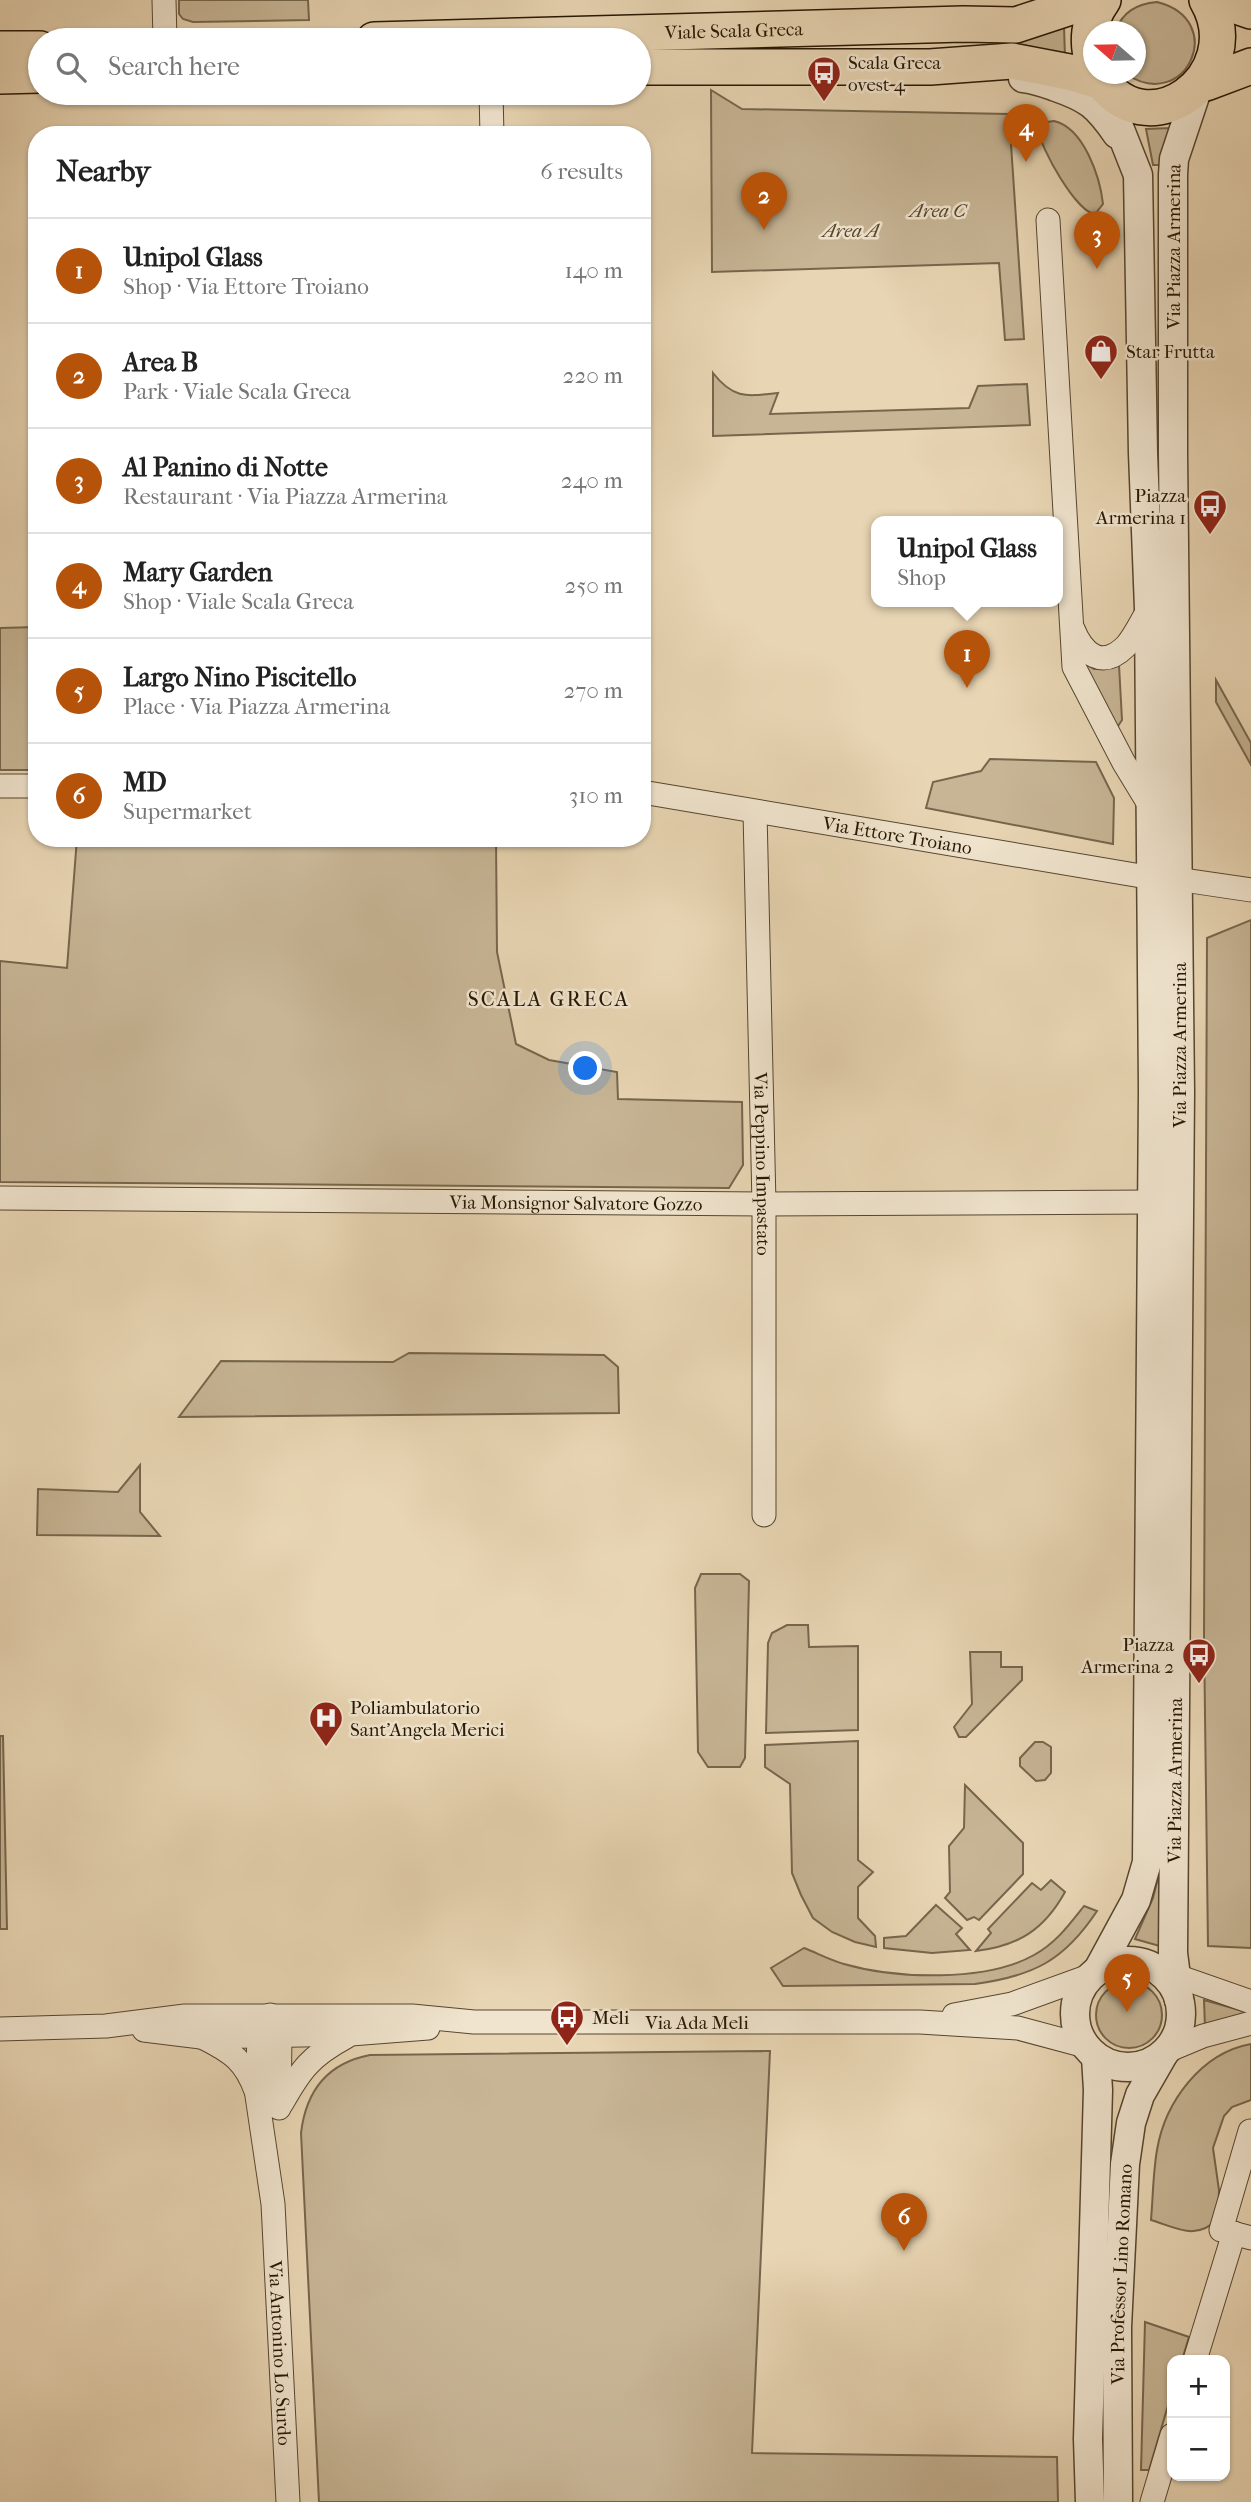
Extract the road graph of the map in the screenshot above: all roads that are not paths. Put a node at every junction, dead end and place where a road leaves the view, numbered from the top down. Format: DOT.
graph roads {
  1 [pos="164,0"];
  2 [pos="1092,0"];
  3 [pos="1103,0"];
  4 [pos="1207,0"];
  5 [pos="1219,0"];
  6 [pos="1251,10"];
  7 [pos="1091,21"];
  8 [pos="165,28"];
  9 [pos="651,32"];
  10 [pos="0,49"];
  11 [pos="28,49"];
  12 [pos="1251,66"];
  13 [pos="651,67"];
  14 [pos="930,67"];
  15 [pos="28,75"];
  16 [pos="1083,75"];
  17 [pos="0,76"];
  18 [pos="1103,84"];
  19 [pos="1108,84"];
  20 [pos="1201,88"];
  21 [pos="491,105"];
  22 [pos="492,126"];
  23 [pos="1128,151"];
  24 [pos="1048,220"];
  25 [pos="1149,608"];
  26 [pos="1070,621"];
  27 [pos="0,786"];
  28 [pos="28,786"];
  29 [pos="651,794"];
  30 [pos="1152,810"];
  31 [pos="755,812"];
  32 [pos="1165,879"];
  33 [pos="1251,890"];
  34 [pos="0,1198"];
  35 [pos="1152,1202"];
  36 [pos="764,1204"];
  37 [pos="764,1515"];
  38 [pos="1095,1973"];
  39 [pos="1170,1981"];
  40 [pos="1251,2002"];
  41 [pos="474,2022"];
  42 [pos="920,2022"];
  43 [pos="1251,2023"];
  44 [pos="107,2026"];
  45 [pos="0,2029"];
  46 [pos="270,2029"];
  47 [pos="351,2034"];
  48 [pos="201,2037"];
  49 [pos="1090,2052"];
  50 [pos="1165,2053"];
  51 [pos="257,2096"];
  52 [pos="279,2108"];
  53 [pos="1250,2131"];
  54 [pos="273,2204"];
  55 [pos="1242,2236"];
  56 [pos="1197,2355"];
  57 [pos="1167,2452"];
  58 [pos="288,2502"];
  59 [pos="1090,2502"];
  60 [pos="1118,2502"];
  61 [pos="1152,2502"];
  1 -- 8 [label="street"];
  2 -- 9 [label="main road, Viale Scala Greca"];
  3 -- 7 [label="main road"];
  4 -- 20 [label="main road"];
  5 -- 6 [label="main road"];
  10 -- 11 [label="main road"];
  12 -- 20 [label="main road"];
  13 -- 14 [label="main road, Viale Scala Greca"];
  14 -- 16 [label="main road, Viale Scala Greca"];
  14 -- 23 [label="street"];
  15 -- 17 [label="main road"];
  18 -- 23 [label="street, Via Piazza Armerina"];
  19 -- 20 [label="main road, Viale Scala Greca"];
  20 -- 32 [label="street, Via Piazza Armerina"];
  21 -- 22 [label="street"];
  23 -- 25 [label="street, Via Piazza Armerina"];
  24 -- 26 [label="street"];
  25 -- 26 [label="street"];
  25 -- 30 [label="street, Via Piazza Armerina"];
  26 -- 30 [label="street"];
  27 -- 28 [label="street"];
  29 -- 31 [label="street, Via Ettore Troiano"];
  30 -- 32 [label="street, Via Piazza Armerina"];
  31 -- 32 [label="street, Via Ettore Troiano"];
  31 -- 36 [label="street, Via Peppino Impastato"];
  32 -- 33 [label="street, Via Ettore Troiano"];
  32 -- 35 [label="street, Via Piazza Armerina"];
  32 -- 39 [label="street, Via Piazza Armerina"];
  34 -- 36 [label="street, Via Monsignor Salvatore Gozzo"];
  35 -- 36 [label="street, Via Monsignor Salvatore Gozzo"];
  35 -- 38 [label="street, Via Piazza Armerina"];
  36 -- 37 [label="street, Via Peppino Impastato"];
  38 -- 39 [label="street"];
  38 -- 42 [label="street"];
  38 -- 49 [label="street"];
  39 -- 40 [label="street"];
  39 -- 50 [label="street"];
  41 -- 42 [label="street, Via Ada Meli"];
  41 -- 46 [label="street"];
  41 -- 47 [label="street"];
  42 -- 49 [label="street"];
  43 -- 50 [label="street"];
  44 -- 45 [label="street"];
  44 -- 46 [label="street"];
  44 -- 48 [label="street"];
  46 -- 47 [label="street"];
  46 -- 48 [label="street"];
  46 -- 51 [label="street"];
  46 -- 52 [label="street"];
  47 -- 52 [label="street"];
  48 -- 51 [label="street"];
  49 -- 50 [label="street"];
  49 -- 59 [label="street, Via Professor Lino Romano"];
  50 -- 60 [label="street, Via Professor Lino Romano"];
  51 -- 54 [label="street"];
  52 -- 54 [label="street"];
  53 -- 55 [label="street"];
  54 -- 58 [label="street, Via Antonino Lo Surdo"];
  55 -- 56 [label="street"];
  57 -- 61 [label="street"];
}
